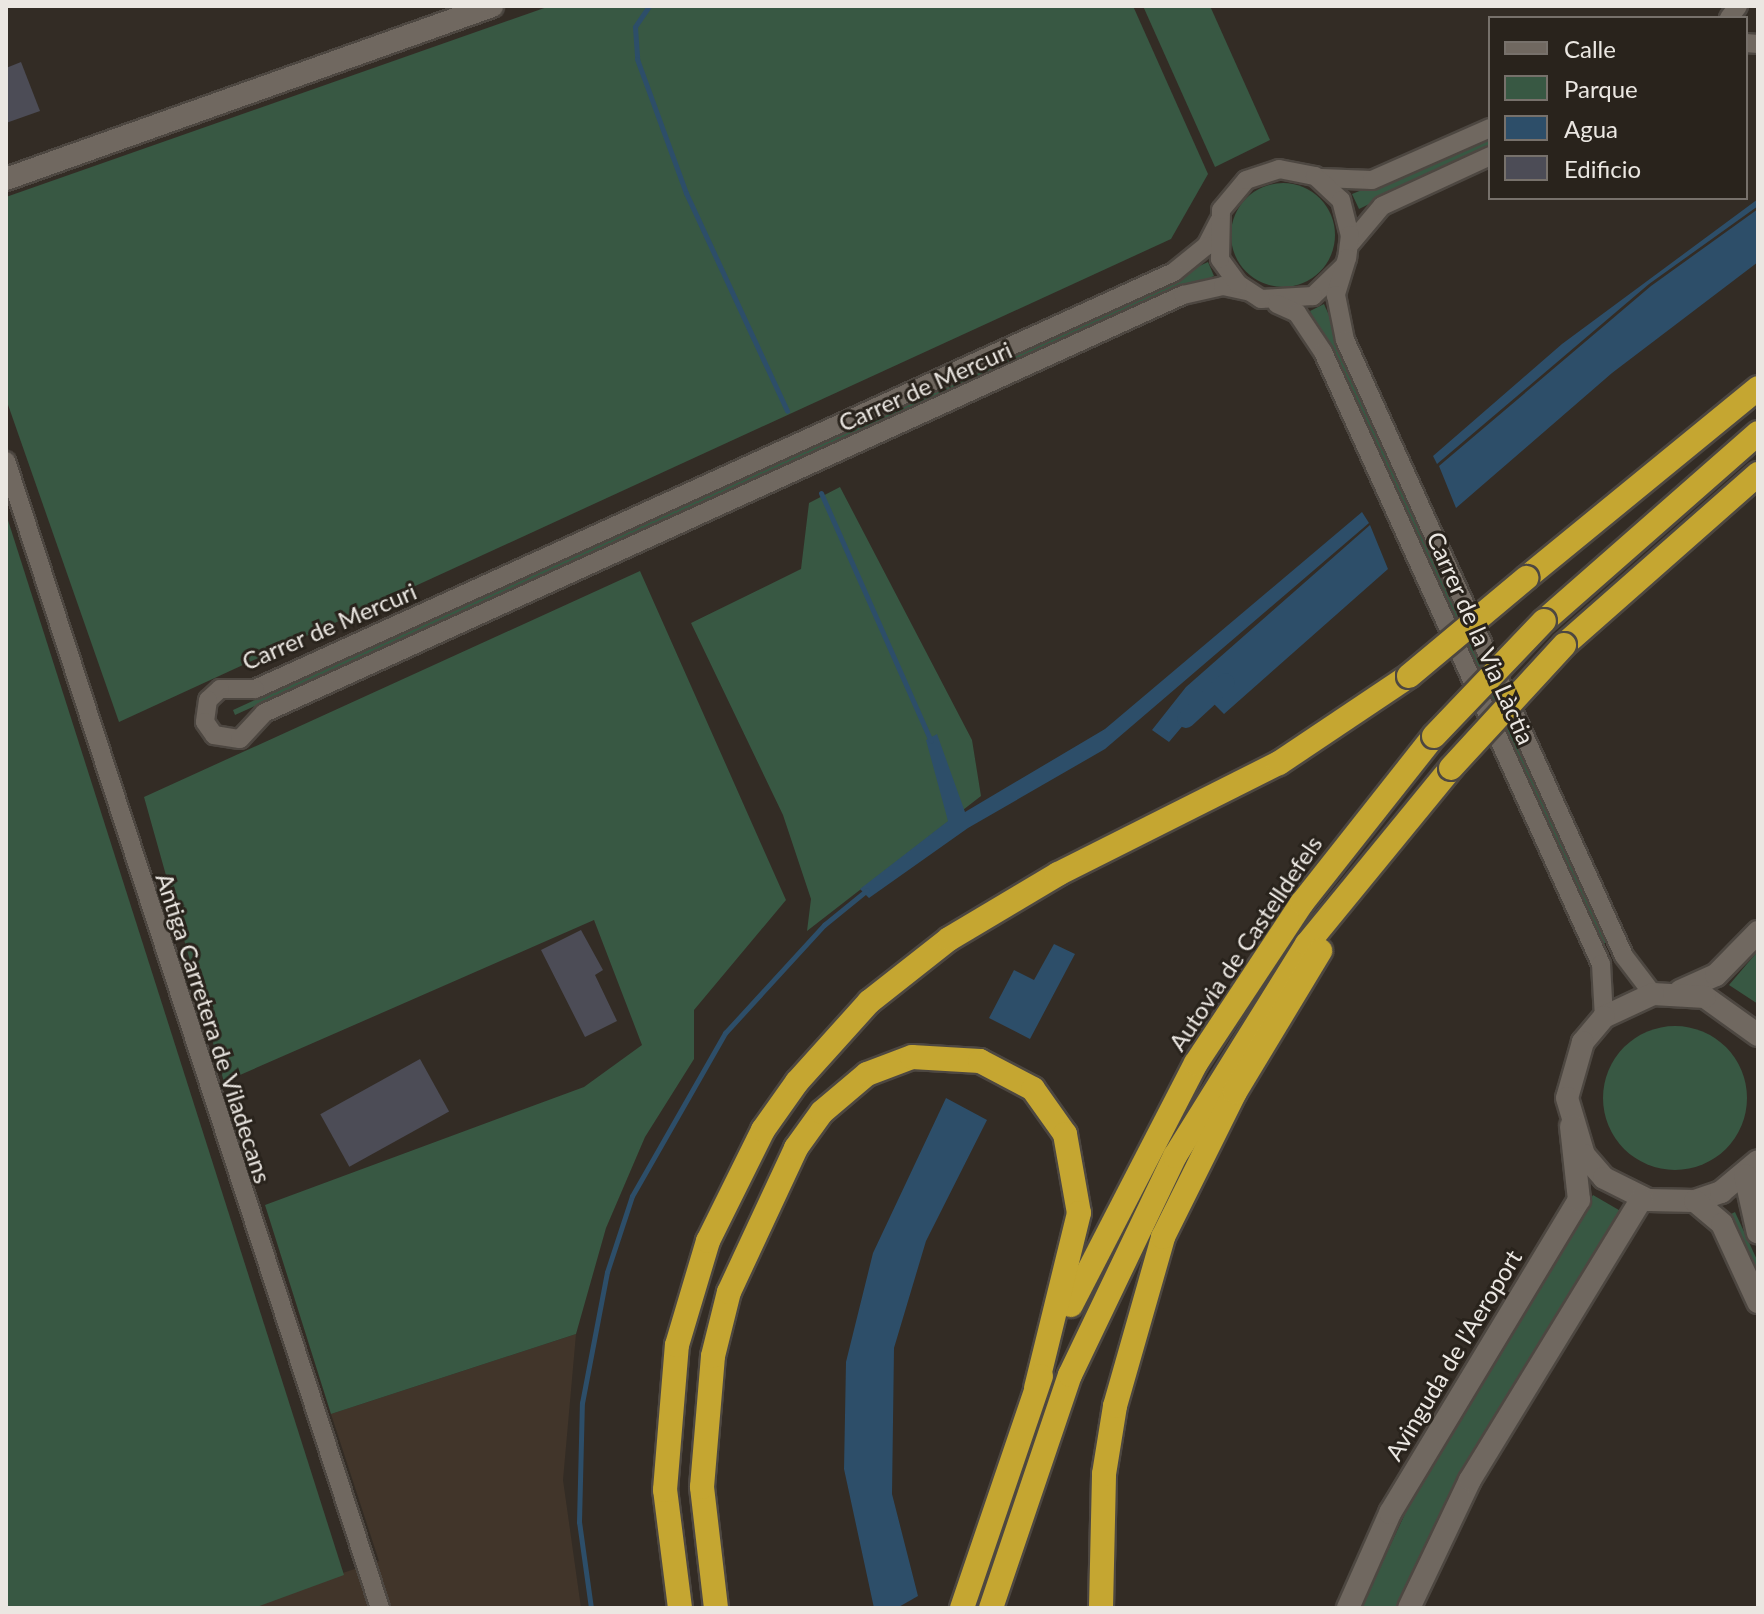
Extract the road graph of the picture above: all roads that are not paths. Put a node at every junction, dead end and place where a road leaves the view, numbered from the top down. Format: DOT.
graph roads {
  1 [pos="492,6"];
  2 [pos="1488,129"];
  3 [pos="1488,157"];
  4 [pos="1315,176"];
  5 [pos="6,179"];
  6 [pos="1219,221"];
  7 [pos="1349,249"];
  8 [pos="1343,267"];
  9 [pos="1247,291"];
  10 [pos="1271,301"];
  11 [pos="1758,388"];
  12 [pos="1758,433"];
  13 [pos="6,461"];
  14 [pos="1758,474"];
  15 [pos="1340,910"];
  16 [pos="1758,932"];
  17 [pos="1679,992"];
  18 [pos="1653,994"];
  19 [pos="1604,1017"];
  20 [pos="1758,1035"];
  21 [pos="1571,1126"];
  22 [pos="1752,1168"];
  23 [pos="1642,1198"];
  24 [pos="1695,1201"];
  25 [pos="1758,1233"];
  26 [pos="1758,1302"];
  27 [pos="1036,1388"];
  28 [pos="380,1608"];
  29 [pos="680,1608"];
  30 [pos="716,1608"];
  31 [pos="962,1608"];
  32 [pos="991,1608"];
  33 [pos="1101,1608"];
  34 [pos="1348,1608"];
  35 [pos="1409,1608"];
  1 -- 5 [label="street"];
  2 -- 4 [label="street"];
  3 -- 7 [label="street"];
  4 -- 6 [label="street"];
  4 -- 7 [label="street"];
  6 -- 9 [label="street"];
  6 -- 9 [label="street, Carrer de Mercuri"];
  7 -- 8 [label="street"];
  8 -- 10 [label="street"];
  8 -- 18 [label="street, Carrer de la Via Làctia"];
  9 -- 10 [label="street"];
  10 -- 19 [label="street, Carrer de la Via Làctia"];
  11 -- 29 [label="highway, bridge"];
  12 -- 27 [label="highway, Autovia de Castelldefels, bridge"];
  13 -- 28 [label="street, Antiga Carretera de Viladecans"];
  14 -- 15 [label="highway, bridge"];
  15 -- 32 [label="highway"];
  15 -- 33 [label="highway"];
  16 -- 17 [label="street"];
  17 -- 18 [label="street"];
  17 -- 20 [label="street"];
  18 -- 19 [label="street"];
  19 -- 21 [label="street, Avinguda de l'Aeroport"];
  21 -- 23 [label="street"];
  21 -- 34 [label="street, Avinguda de l'Aeroport"];
  22 -- 24 [label="street"];
  22 -- 25 [label="street"];
  23 -- 24 [label="street"];
  23 -- 35 [label="street"];
  24 -- 26 [label="street"];
  27 -- 30 [label="highway"];
  27 -- 31 [label="highway, Autovia de Castelldefels"];
}
